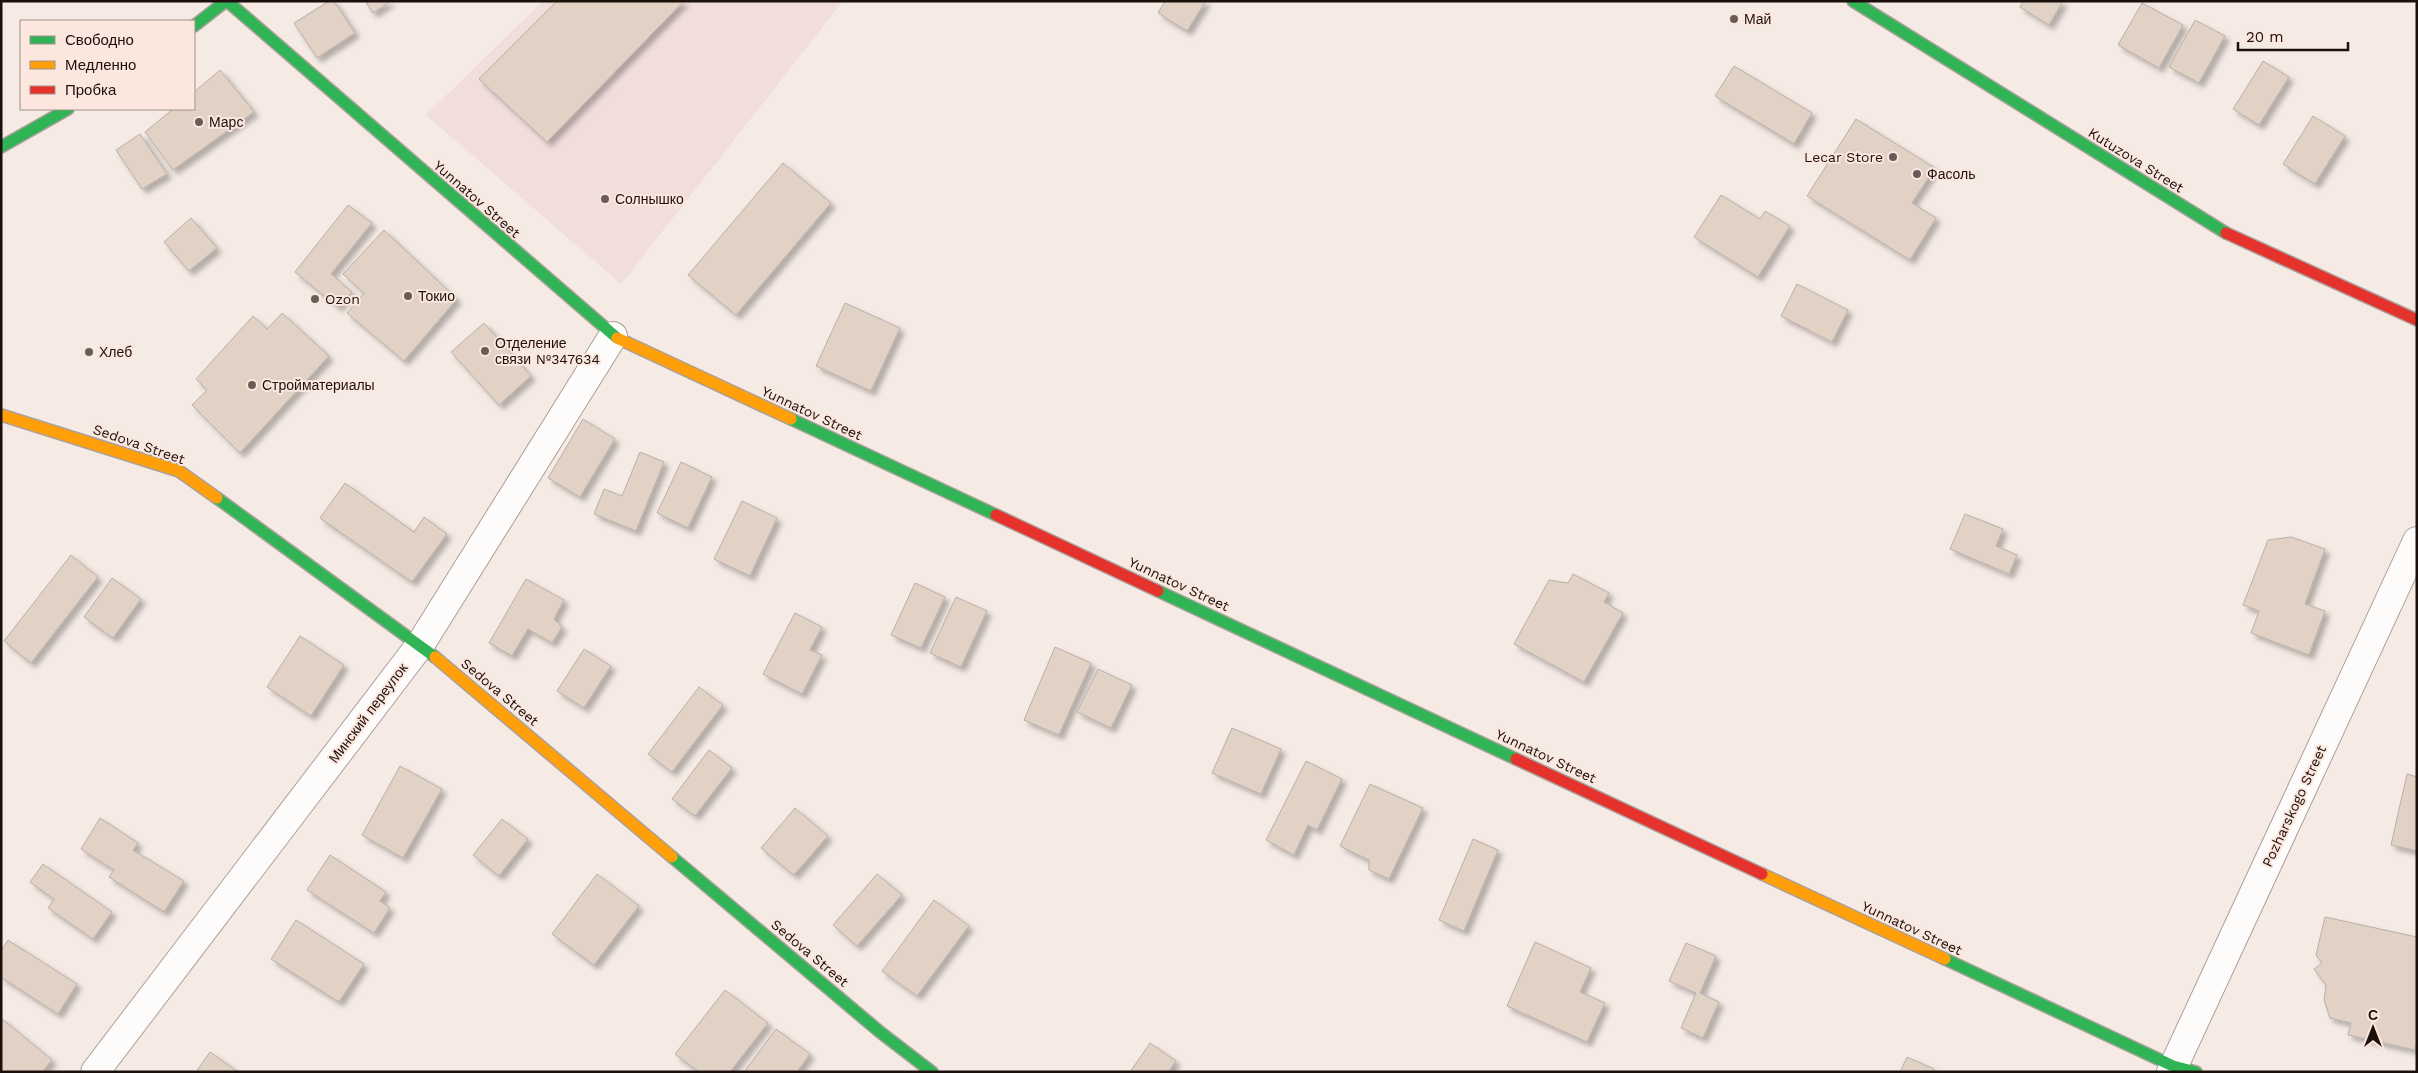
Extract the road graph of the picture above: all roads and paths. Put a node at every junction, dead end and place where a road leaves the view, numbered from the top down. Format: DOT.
graph roads {
  1 [pos="226,1"];
  2 [pos="1853,1"];
  3 [pos="195,25"];
  4 [pos="66,110"];
  5 [pos="1,146"];
  6 [pos="2417,320"];
  7 [pos="613,336"];
  8 [pos="1,415"];
  9 [pos="2417,541"];
  10 [pos="420,645"];
  11 [pos="2180,1070"];
  12 [pos="95,1072"];
  13 [pos="932,1072"];
  1 -- 3 [label="street"];
  1 -- 7 [label="street, Yunnatov Street"];
  2 -- 6 [label="street, Kutuzova Street"];
  4 -- 5 [label="street"];
  7 -- 10 [label="street, Минский переулок"];
  7 -- 11 [label="street, Yunnatov Street"];
  8 -- 10 [label="street, Sedova Street"];
  9 -- 11 [label="street, Pozharskogo Street"];
  10 -- 12 [label="street, Минский переулок"];
  10 -- 13 [label="street, Sedova Street"];
}
